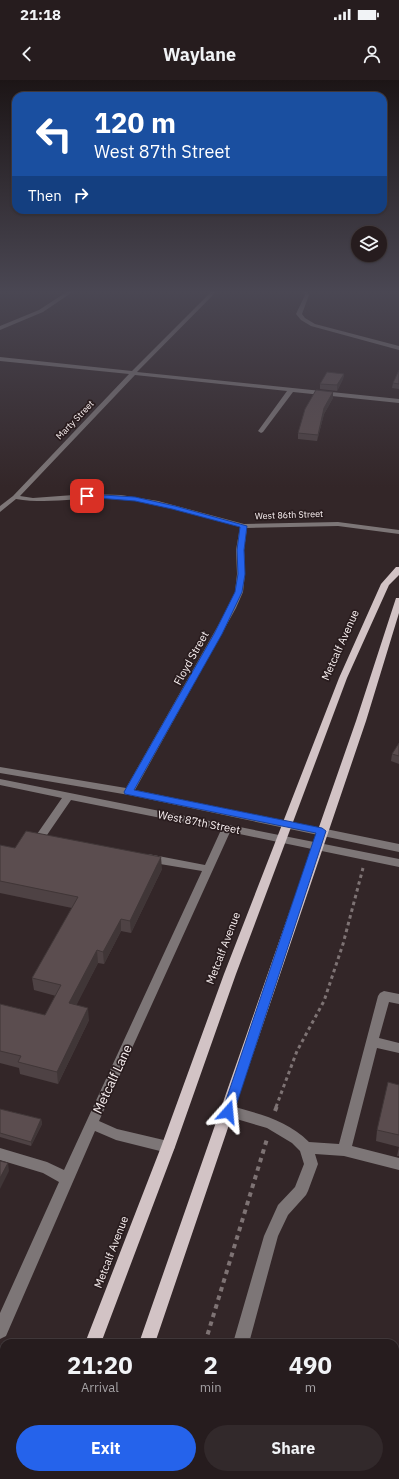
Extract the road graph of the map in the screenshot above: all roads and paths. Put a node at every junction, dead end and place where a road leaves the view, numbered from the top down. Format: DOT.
graph roads {
  1 [pos="150,356"];
  2 [pos="0,359"];
  3 [pos="133,373"];
  4 [pos="291,390"];
  5 [pos="399,401"];
  6 [pos="261,431"];
  7 [pos="15,497"];
  8 [pos="0,510"];
  9 [pos="244,526"];
  10 [pos="399,532"];
  11 [pos="399,572"];
  12 [pos="399,600"];
  13 [pos="0,770"];
  14 [pos="0,782"];
  15 [pos="129,792"];
  16 [pos="68,796"];
  17 [pos="287,824"];
  18 [pos="227,828"];
  19 [pos="322,831"];
  20 [pos="282,839"];
  21 [pos="63,841"];
  22 [pos="317,846"];
  23 [pos="399,848"];
  24 [pos="140,856"];
  25 [pos="366,856"];
  26 [pos="399,863"];
  27 [pos="208,869"];
  28 [pos="399,999"];
  29 [pos="372,1042"];
  30 [pos="399,1048"];
  31 [pos="275,1110"];
  32 [pos="228,1112"];
  33 [pos="91,1124"];
  34 [pos="266,1143"];
  35 [pos="168,1147"];
  36 [pos="306,1148"];
  37 [pos="344,1150"];
  38 [pos="0,1154"];
  39 [pos="399,1164"];
  40 [pos="67,1179"];
  41 [pos="0,1331"];
  42 [pos="95,1339"];
  43 [pos="148,1339"];
  44 [pos="206,1339"];
  45 [pos="242,1339"];
  1 -- 3 [label="street, Marty Street"];
  2 -- 3 [label="street"];
  3 -- 4 [label="street"];
  3 -- 7 [label="street, Marty Street"];
  4 -- 5 [label="street"];
  4 -- 6 [label="street"];
  7 -- 8 [label="street, Marty Street"];
  7 -- 9 [label="street, West 86th Street"];
  9 -- 10 [label="street, West 86th Street"];
  9 -- 15 [label="street, Floyd Street"];
  11 -- 17 [label="main road, Metcalf Avenue"];
  12 -- 19 [label="main road"];
  13 -- 15 [label="street, West 87th Street"];
  14 -- 16 [label="street, West 87th Street"];
  15 -- 17 [label="street, West 87th Street"];
  16 -- 18 [label="street, West 87th Street"];
  16 -- 21 [label="street"];
  17 -- 19 [label="street, West 87th Street"];
  17 -- 20 [label="main road, Metcalf Avenue"];
  18 -- 20 [label="street, West 87th Street"];
  18 -- 27 [label="street, Metcalf Lane"];
  19 -- 22 [label="main road"];
  19 -- 23 [label="street, West 87th Street"];
  20 -- 22 [label="street, West 87th Street"];
  20 -- 35 [label="main road, Metcalf Avenue"];
  22 -- 25 [label="street, West 87th Street"];
  22 -- 32 [label="main road"];
  24 -- 27 [label="street"];
  25 -- 26 [label="street, West 87th Street"];
  25 -- 31 [label="path"];
  27 -- 33 [label="street, Metcalf Lane"];
  28 -- 29 [label="street"];
  29 -- 30 [label="street"];
  29 -- 37 [label="street"];
  32 -- 36 [label="street"];
  32 -- 43 [label="main road"];
  33 -- 35 [label="street"];
  33 -- 40 [label="street, Metcalf Lane"];
  34 -- 44 [label="path"];
  35 -- 42 [label="main road, Metcalf Avenue"];
  36 -- 37 [label="street"];
  36 -- 45 [label="street"];
  37 -- 39 [label="street"];
  38 -- 40 [label="street"];
  40 -- 41 [label="street, Metcalf Lane"];
}
